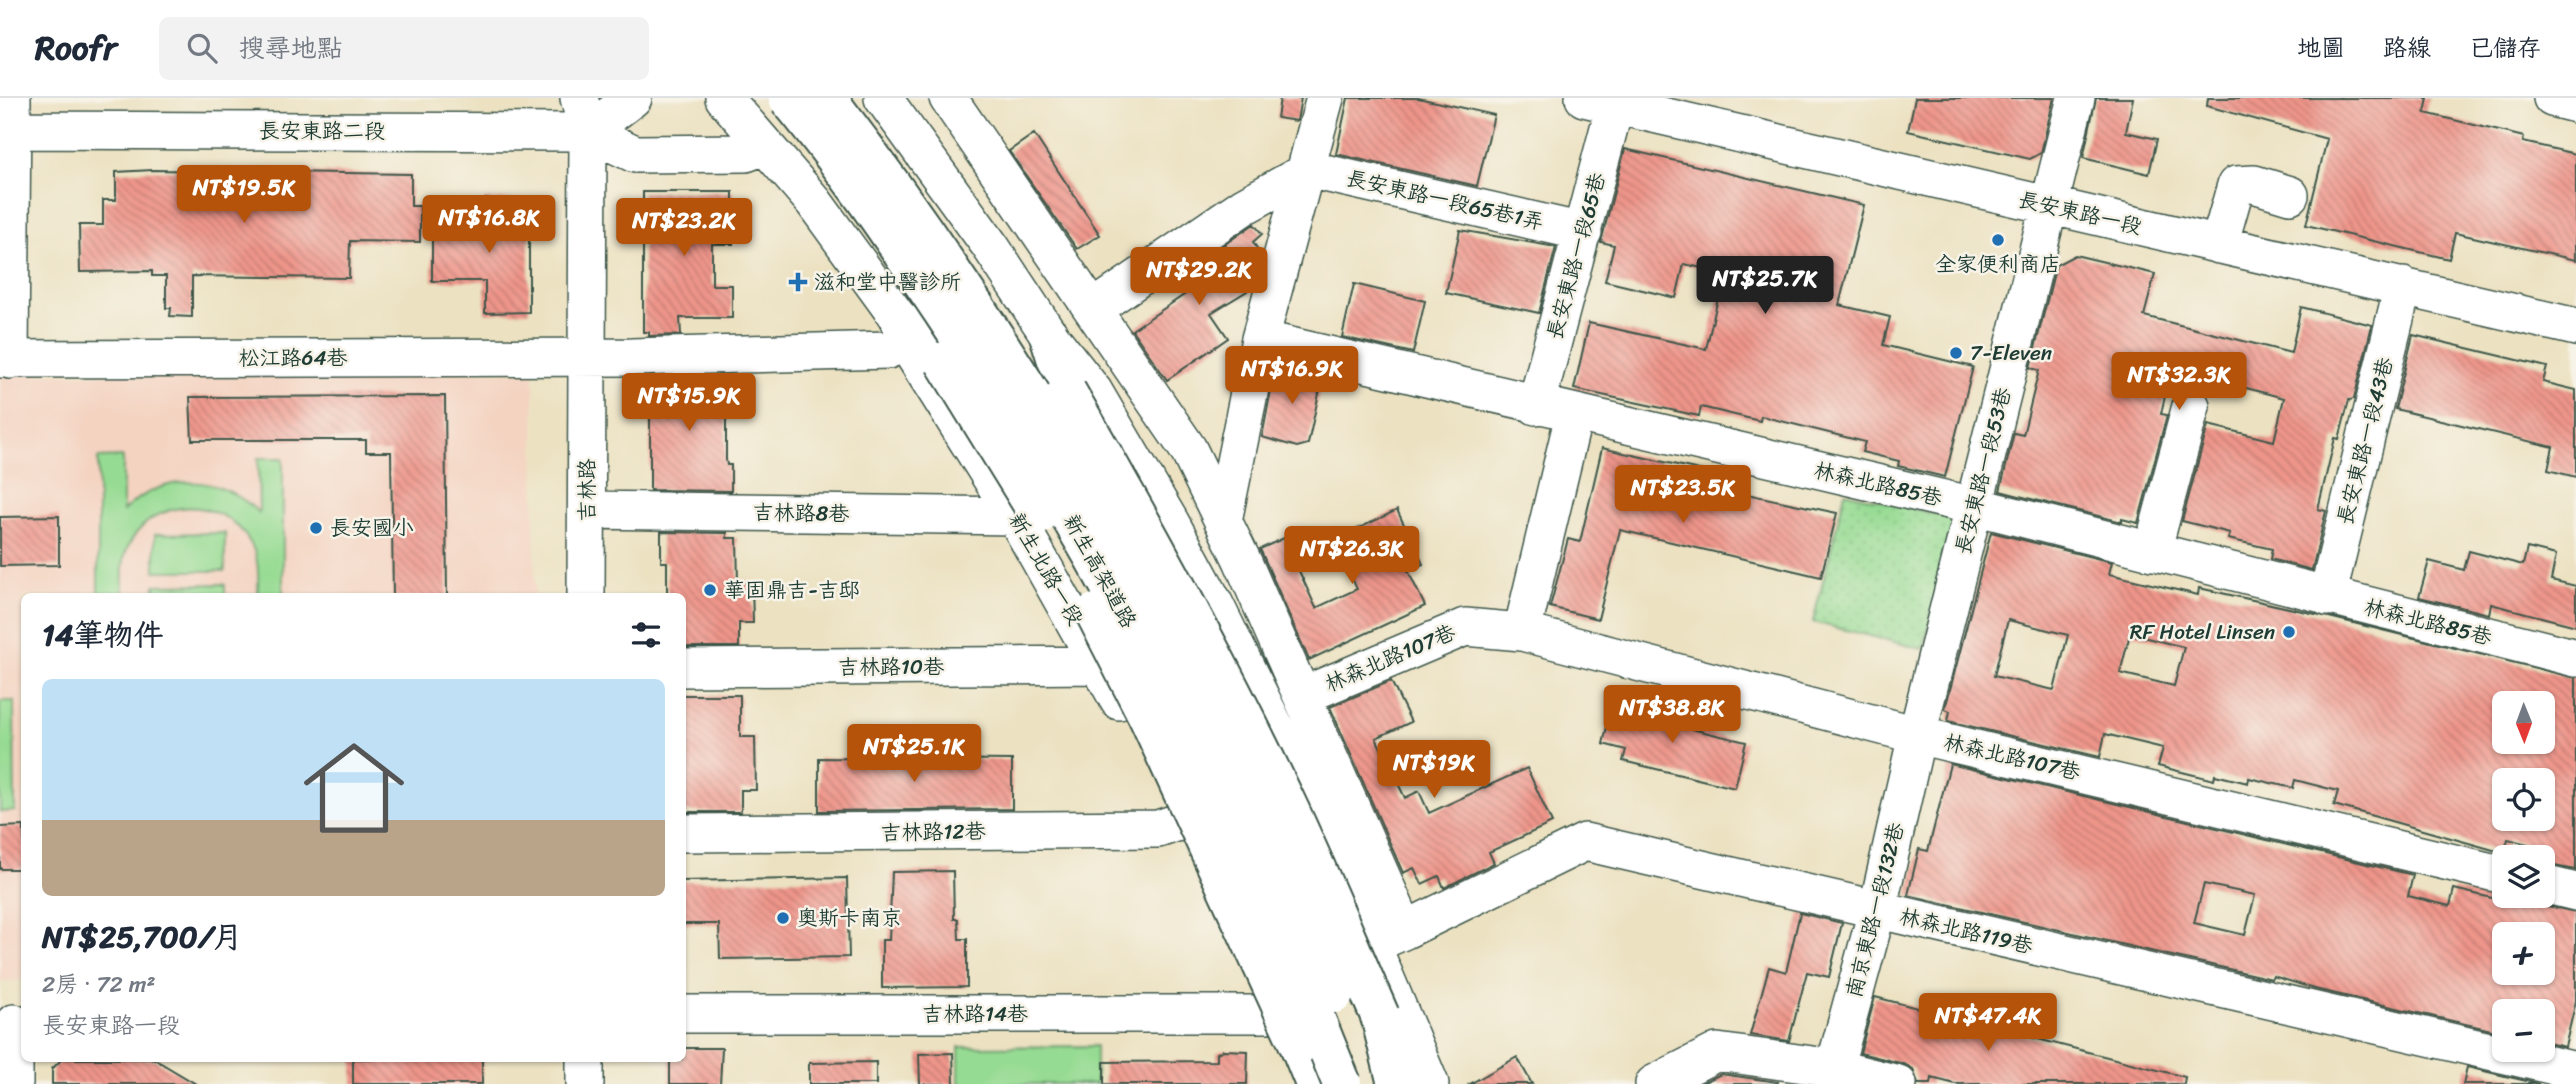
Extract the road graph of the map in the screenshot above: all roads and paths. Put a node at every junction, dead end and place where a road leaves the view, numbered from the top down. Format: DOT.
graph roads {
  1 [pos="633,98"];
  2 [pos="724,98"];
  3 [pos="788,98"];
  4 [pos="827,98"];
  5 [pos="883,98"];
  6 [pos="948,98"];
  7 [pos="1325,98"];
  8 [pos="2076,98"];
  9 [pos="2552,98"];
  10 [pos="1599,102"];
  11 [pos="2576,104"];
  12 [pos="583,115"];
  13 [pos="8,119"];
  14 [pos="765,146"];
  15 [pos="1306,170"];
  16 [pos="2290,195"];
  17 [pos="2049,207"];
  18 [pos="1583,232"];
  19 [pos="2219,245"];
  20 [pos="2403,286"];
  21 [pos="1093,309"];
  22 [pos="2576,327"];
  23 [pos="902,330"];
  24 [pos="1049,335"];
  25 [pos="1260,339"];
  26 [pos="587,358"];
  27 [pos="5,360"];
  28 [pos="1536,406"];
  29 [pos="2191,406"];
  30 [pos="1574,415"];
  31 [pos="1974,506"];
  32 [pos="587,510"];
  33 [pos="1016,516"];
  34 [pos="1223,521"];
  35 [pos="2152,552"];
  36 [pos="586,593"];
  37 [pos="2327,597"];
  38 [pos="1522,632"];
  39 [pos="2576,658"];
  40 [pos="1100,665"];
  41 [pos="686,668"];
  42 [pos="1302,696"];
  43 [pos="1917,735"];
  44 [pos="1182,821"];
  45 [pos="686,833"];
  46 [pos="2492,872"];
  47 [pos="2555,887"];
  48 [pos="2576,892"];
  49 [pos="1877,911"];
  50 [pos="1389,937"];
  51 [pos="1302,975"];
  52 [pos="686,1014"];
  53 [pos="1268,1014"];
  54 [pos="13,1023"];
  55 [pos="585,1062"];
  56 [pos="2576,1071"];
  57 [pos="1832,1076"];
  58 [pos="14,1084"];
  59 [pos="585,1084"];
  60 [pos="1294,1084"];
  61 [pos="1315,1084"];
  62 [pos="1342,1084"];
  63 [pos="1368,1084"];
  64 [pos="1397,1084"];
  65 [pos="1430,1084"];
  66 [pos="1654,1084"];
  67 [pos="1898,1084"];
  1 -- 12 [label="street"];
  2 -- 14 [label="street, 新生北路一段"];
  3 -- 62 [label="highway, 新生高架道路, bridge"];
  4 -- 63 [label="highway, 新生高架道路, bridge"];
  5 -- 24 [label="street"];
  6 -- 21 [label="street"];
  7 -- 15 [label="street"];
  8 -- 17 [label="street, 長安東路一段53巷"];
  9 -- 11 [label="street"];
  10 -- 17 [label="street, 長安東路一段"];
  10 -- 18 [label="street, 長安東路一段65巷"];
  12 -- 13 [label="street, 長安東路二段"];
  12 -- 14 [label="street"];
  12 -- 26 [label="street, 吉林路"];
  13 -- 27 [label="street"];
  14 -- 23 [label="street, 新生北路一段"];
  15 -- 18 [label="street, 長安東路一段65巷1弄"];
  15 -- 21 [label="street"];
  15 -- 25 [label="street"];
  16 -- 19 [label="street"];
  17 -- 19 [label="street, 長安東路一段"];
  17 -- 31 [label="street, 長安東路一段53巷"];
  18 -- 28 [label="street, 長安東路一段65巷"];
  19 -- 20 [label="street, 長安東路一段"];
  20 -- 22 [label="street, 長安東路一段"];
  20 -- 37 [label="street, 長安東路一段43巷"];
  21 -- 34 [label="street"];
  23 -- 26 [label="street, 松江路64巷"];
  23 -- 33 [label="street, 新生北路一段"];
  23 -- 61 [label="highway, bridge"];
  24 -- 50 [label="street"];
  24 -- 64 [label="highway, bridge"];
  25 -- 28 [label="street, 林森北路85巷"];
  25 -- 34 [label="street"];
  26 -- 27 [label="street, 松江路64巷"];
  26 -- 32 [label="street, 吉林路"];
  28 -- 30 [label="street, 林森北路85巷"];
  29 -- 35 [label="street"];
  30 -- 31 [label="street, 林森北路85巷"];
  30 -- 38 [label="street"];
  31 -- 35 [label="street, 林森北路85巷"];
  31 -- 43 [label="street, 長安東路一段53巷"];
  32 -- 33 [label="street, 吉林路8巷"];
  32 -- 36 [label="street, 吉林路"];
  33 -- 40 [label="street, 新生北路一段"];
  34 -- 42 [label="street"];
  35 -- 37 [label="street, 林森北路85巷"];
  37 -- 39 [label="street, 林森北路85巷"];
  38 -- 42 [label="street, 林森北路107巷"];
  38 -- 43 [label="street, 林森北路107巷"];
  40 -- 41 [label="street, 吉林路10巷"];
  40 -- 44 [label="street, 新生北路一段"];
  42 -- 50 [label="street"];
  43 -- 46 [label="street, 林森北路107巷"];
  43 -- 49 [label="street, 南京東路一段132巷"];
  44 -- 45 [label="street, 吉林路12巷"];
  44 -- 51 [label="street"];
  44 -- 53 [label="street, 新生北路一段"];
  47 -- 48 [label="street"];
  49 -- 50 [label="street, 林森北路119巷"];
  49 -- 56 [label="street, 林森北路119巷"];
  49 -- 57 [label="street, 南京東路一段132巷"];
  50 -- 51 [label="street, 林森北路119巷"];
  50 -- 65 [label="street"];
  51 -- 61 [label="street"];
  52 -- 53 [label="street, 吉林路14巷"];
  53 -- 60 [label="street, 新生北路一段"];
  54 -- 58 [label="street"];
  55 -- 59 [label="street"];
  57 -- 66 [label="street"];
  57 -- 67 [label="street"];
}
